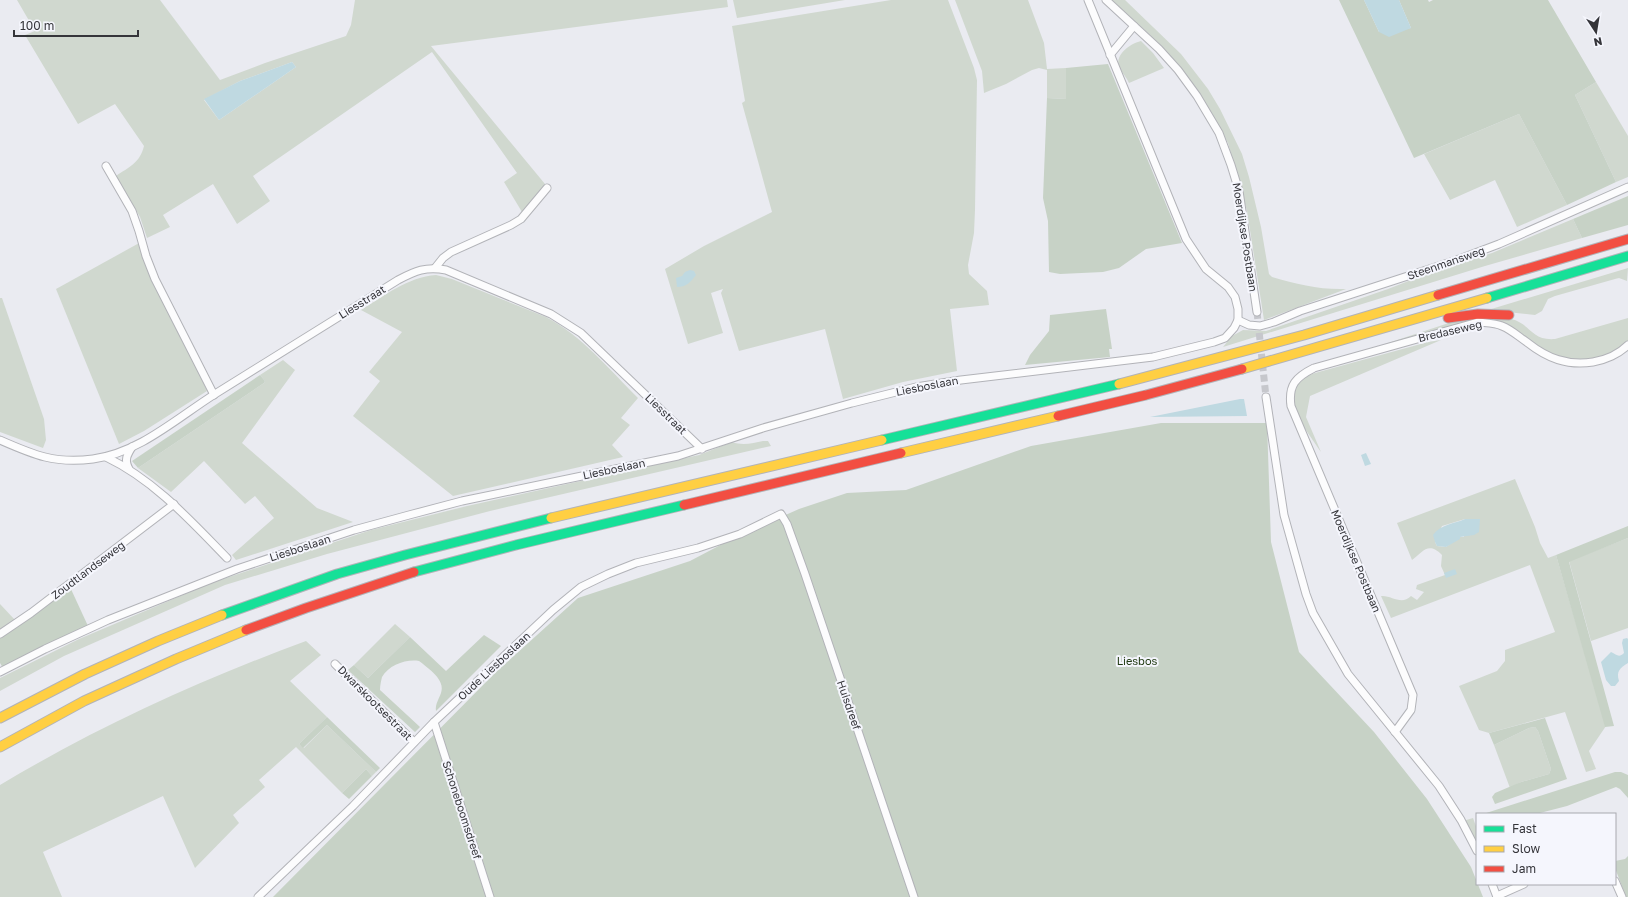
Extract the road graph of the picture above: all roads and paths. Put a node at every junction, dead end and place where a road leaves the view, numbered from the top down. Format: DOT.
graph roads {
  1 [pos="1088,0"];
  2 [pos="1106,0"];
  3 [pos="1134,26"];
  4 [pos="1110,55"];
  5 [pos="106,166"];
  6 [pos="1628,187"];
  7 [pos="548,188"];
  8 [pos="1628,239"];
  9 [pos="1628,256"];
  10 [pos="435,268"];
  11 [pos="1257,312"];
  12 [pos="1509,315"];
  13 [pos="1238,320"];
  14 [pos="1377,331"];
  15 [pos="1628,345"];
  16 [pos="1291,387"];
  17 [pos="214,395"];
  18 [pos="1266,397"];
  19 [pos="0,440"];
  20 [pos="132,447"];
  21 [pos="702,449"];
  22 [pos="106,457"];
  23 [pos="130,471"];
  24 [pos="174,504"];
  25 [pos="781,514"];
  26 [pos="227,558"];
  27 [pos="0,634"];
  28 [pos="335,664"];
  29 [pos="0,672"];
  30 [pos="0,718"];
  31 [pos="434,722"];
  32 [pos="1395,732"];
  33 [pos="414,742"];
  34 [pos="0,747"];
  35 [pos="1476,849"];
  36 [pos="1616,883"];
  37 [pos="1492,885"];
  38 [pos="1522,885"];
  39 [pos="1497,896"];
  40 [pos="258,897"];
  41 [pos="490,897"];
  42 [pos="914,897"];
  43 [pos="1622,897"];
  1 -- 4 [label="street, Moerdijkse Postbaan"];
  2 -- 3 [label="street, Moerdijkse Postbaan"];
  3 -- 4 [label="street"];
  3 -- 11 [label="street, Moerdijkse Postbaan"];
  4 -- 13 [label="street, Moerdijkse Postbaan"];
  5 -- 17 [label="street"];
  6 -- 13 [label="street, Steenmansweg"];
  7 -- 10 [label="street"];
  8 -- 30 [label="highway"];
  9 -- 14 [label="highway"];
  10 -- 17 [label="street, Liesstraat"];
  10 -- 21 [label="street, Liesstraat"];
  12 -- 14 [label="highway"];
  13 -- 21 [label="street, Liesboslaan"];
  14 -- 34 [label="highway"];
  15 -- 16 [label="street, Bredaseweg"];
  16 -- 32 [label="street, Moerdijkse Postbaan"];
  17 -- 20 [label="street, Liesstraat"];
  18 -- 32 [label="street"];
  19 -- 22 [label="street, Liesstraat"];
  20 -- 22 [label="street, Liesstraat"];
  20 -- 23 [label="street"];
  21 -- 29 [label="street, Liesboslaan"];
  22 -- 23 [label="street"];
  23 -- 24 [label="street"];
  24 -- 26 [label="street"];
  24 -- 27 [label="street, Zoudtlandseweg"];
  25 -- 31 [label="street, Oude Liesboslaan"];
  25 -- 42 [label="street, Huisdreef"];
  28 -- 33 [label="street, Dwarskootsestraat"];
  31 -- 33 [label="street, Oude Liesboslaan"];
  31 -- 41 [label="street, Schoneboomsdreef"];
  32 -- 35 [label="street"];
  33 -- 40 [label="street, Oude Liesboslaan"];
  36 -- 43 [label="street"];
  37 -- 39 [label="street"];
  38 -- 39 [label="street"];
}
